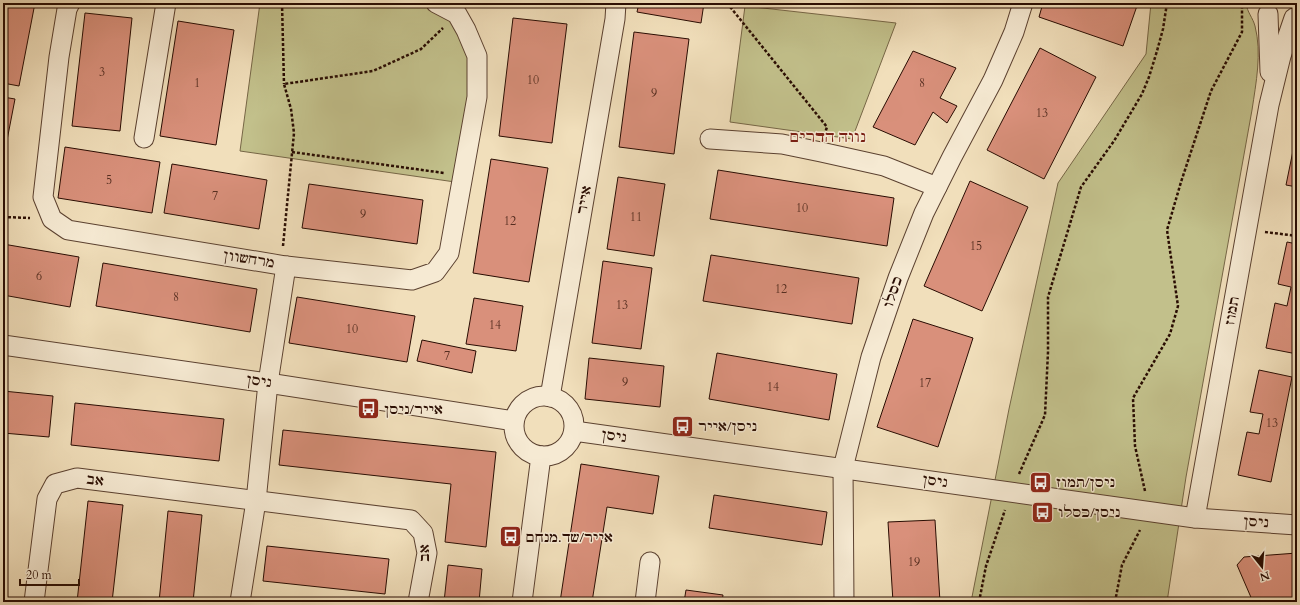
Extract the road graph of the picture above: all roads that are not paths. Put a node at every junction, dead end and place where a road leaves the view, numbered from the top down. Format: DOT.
graph roads {
  1 [pos="70,3"];
  2 [pos="166,3"];
  3 [pos="436,3"];
  4 [pos="616,3"];
  5 [pos="1023,3"];
  6 [pos="1263,8"];
  7 [pos="1296,17"];
  8 [pos="1268,105"];
  9 [pos="144,138"];
  10 [pos="710,139"];
  11 [pos="937,187"];
  12 [pos="286,266"];
  13 [pos="3,345"];
  14 [pos="268,382"];
  15 [pos="550,397"];
  16 [pos="514,421"];
  17 [pos="574,431"];
  18 [pos="541,456"];
  19 [pos="843,468"];
  20 [pos="256,501"];
  21 [pos="1195,518"];
  22 [pos="1297,525"];
  23 [pos="650,562"];
  24 [pos="34,602"];
  25 [pos="240,602"];
  26 [pos="418,602"];
  27 [pos="522,602"];
  28 [pos="645,602"];
  29 [pos="844,602"];
  1 -- 12 [label="street, מרחשוון"];
  2 -- 9 [label="street"];
  3 -- 12 [label="street, מרחשוון"];
  4 -- 15 [label="street, אייר"];
  5 -- 11 [label="street, כסלו"];
  6 -- 7 [label="street"];
  6 -- 8 [label="street, תמוז"];
  7 -- 8 [label="street, תמוז"];
  8 -- 21 [label="street, תמוז"];
  10 -- 11 [label="street"];
  11 -- 19 [label="street, כסלו"];
  12 -- 14 [label="street"];
  13 -- 14 [label="street, ניסן"];
  14 -- 16 [label="street, ניסן"];
  14 -- 20 [label="street"];
  15 -- 16 [label="street"];
  15 -- 17 [label="street"];
  16 -- 18 [label="street"];
  17 -- 18 [label="street"];
  17 -- 19 [label="street, ניסן"];
  18 -- 27 [label="street"];
  19 -- 21 [label="street, ניסן"];
  19 -- 29 [label="street, כסלו"];
  20 -- 24 [label="street, אב"];
  20 -- 25 [label="street"];
  20 -- 26 [label="street, אב"];
  21 -- 22 [label="street, ניסן"];
  23 -- 28 [label="street"];
}
